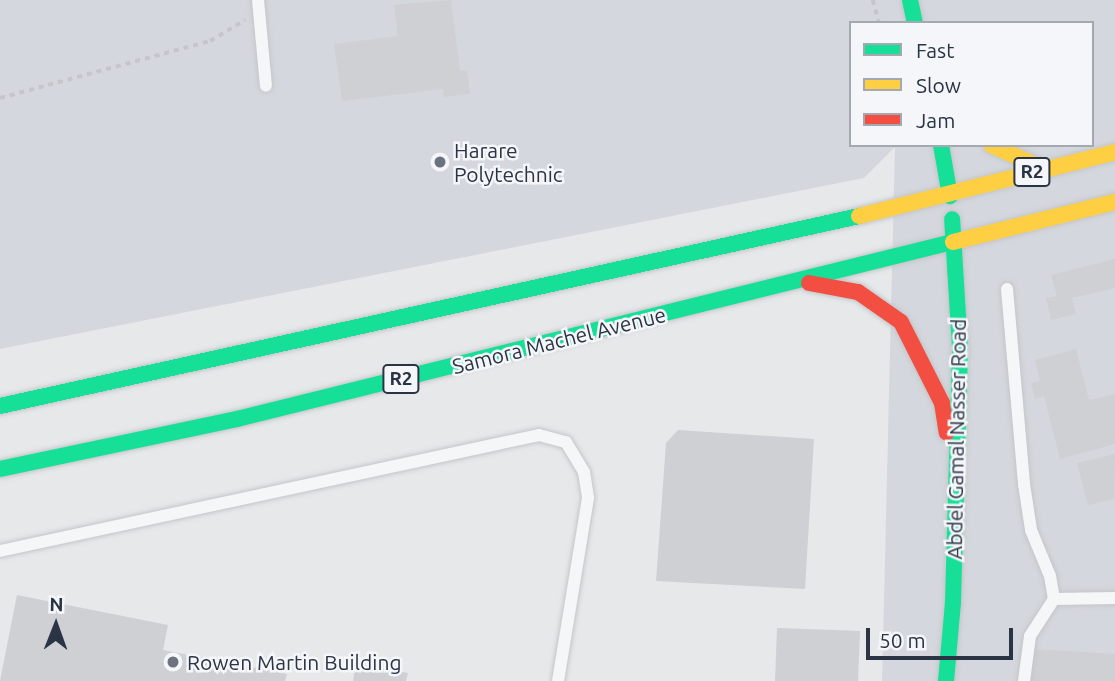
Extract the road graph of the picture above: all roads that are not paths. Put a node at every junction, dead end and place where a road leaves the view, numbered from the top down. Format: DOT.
graph roads {
  1 [pos="910,0"];
  2 [pos="258,6"];
  3 [pos="915,21"];
  4 [pos="266,86"];
  5 [pos="941,147"];
  6 [pos="995,147"];
  7 [pos="1115,152"];
  8 [pos="1042,169"];
  9 [pos="950,196"];
  10 [pos="1115,202"];
  11 [pos="955,244"];
  12 [pos="800,281"];
  13 [pos="1007,289"];
  14 [pos="0,406"];
  15 [pos="0,469"];
  16 [pos="956,475"];
  17 [pos="0,551"];
  18 [pos="1115,598"];
  19 [pos="1054,599"];
  20 [pos="558,681"];
  21 [pos="946,681"];
  22 [pos="1024,681"];
  1 -- 3 [label="main road"];
  2 -- 4 [label="lane"];
  5 -- 9 [label="main road, Abdel Gamal Nasser Road"];
  6 -- 8 [label="main road"];
  7 -- 8 [label="main road, R2"];
  8 -- 9 [label="main road, R2"];
  9 -- 11 [label="main road, Abdel Gamal Nasser Road"];
  9 -- 14 [label="main road, R2"];
  10 -- 11 [label="main road, Samora Machel Avenue / R2"];
  11 -- 12 [label="main road, Samora Machel Avenue / R2"];
  11 -- 16 [label="main road, Abdel Gamal Nasser Road"];
  12 -- 15 [label="main road, Samora Machel Avenue / R2"];
  12 -- 16 [label="main road"];
  13 -- 19 [label="lane"];
  16 -- 21 [label="main road, Abdel Gamal Nasser Road"];
  17 -- 20 [label="lane"];
  18 -- 19 [label="lane"];
  19 -- 22 [label="lane"];
}
